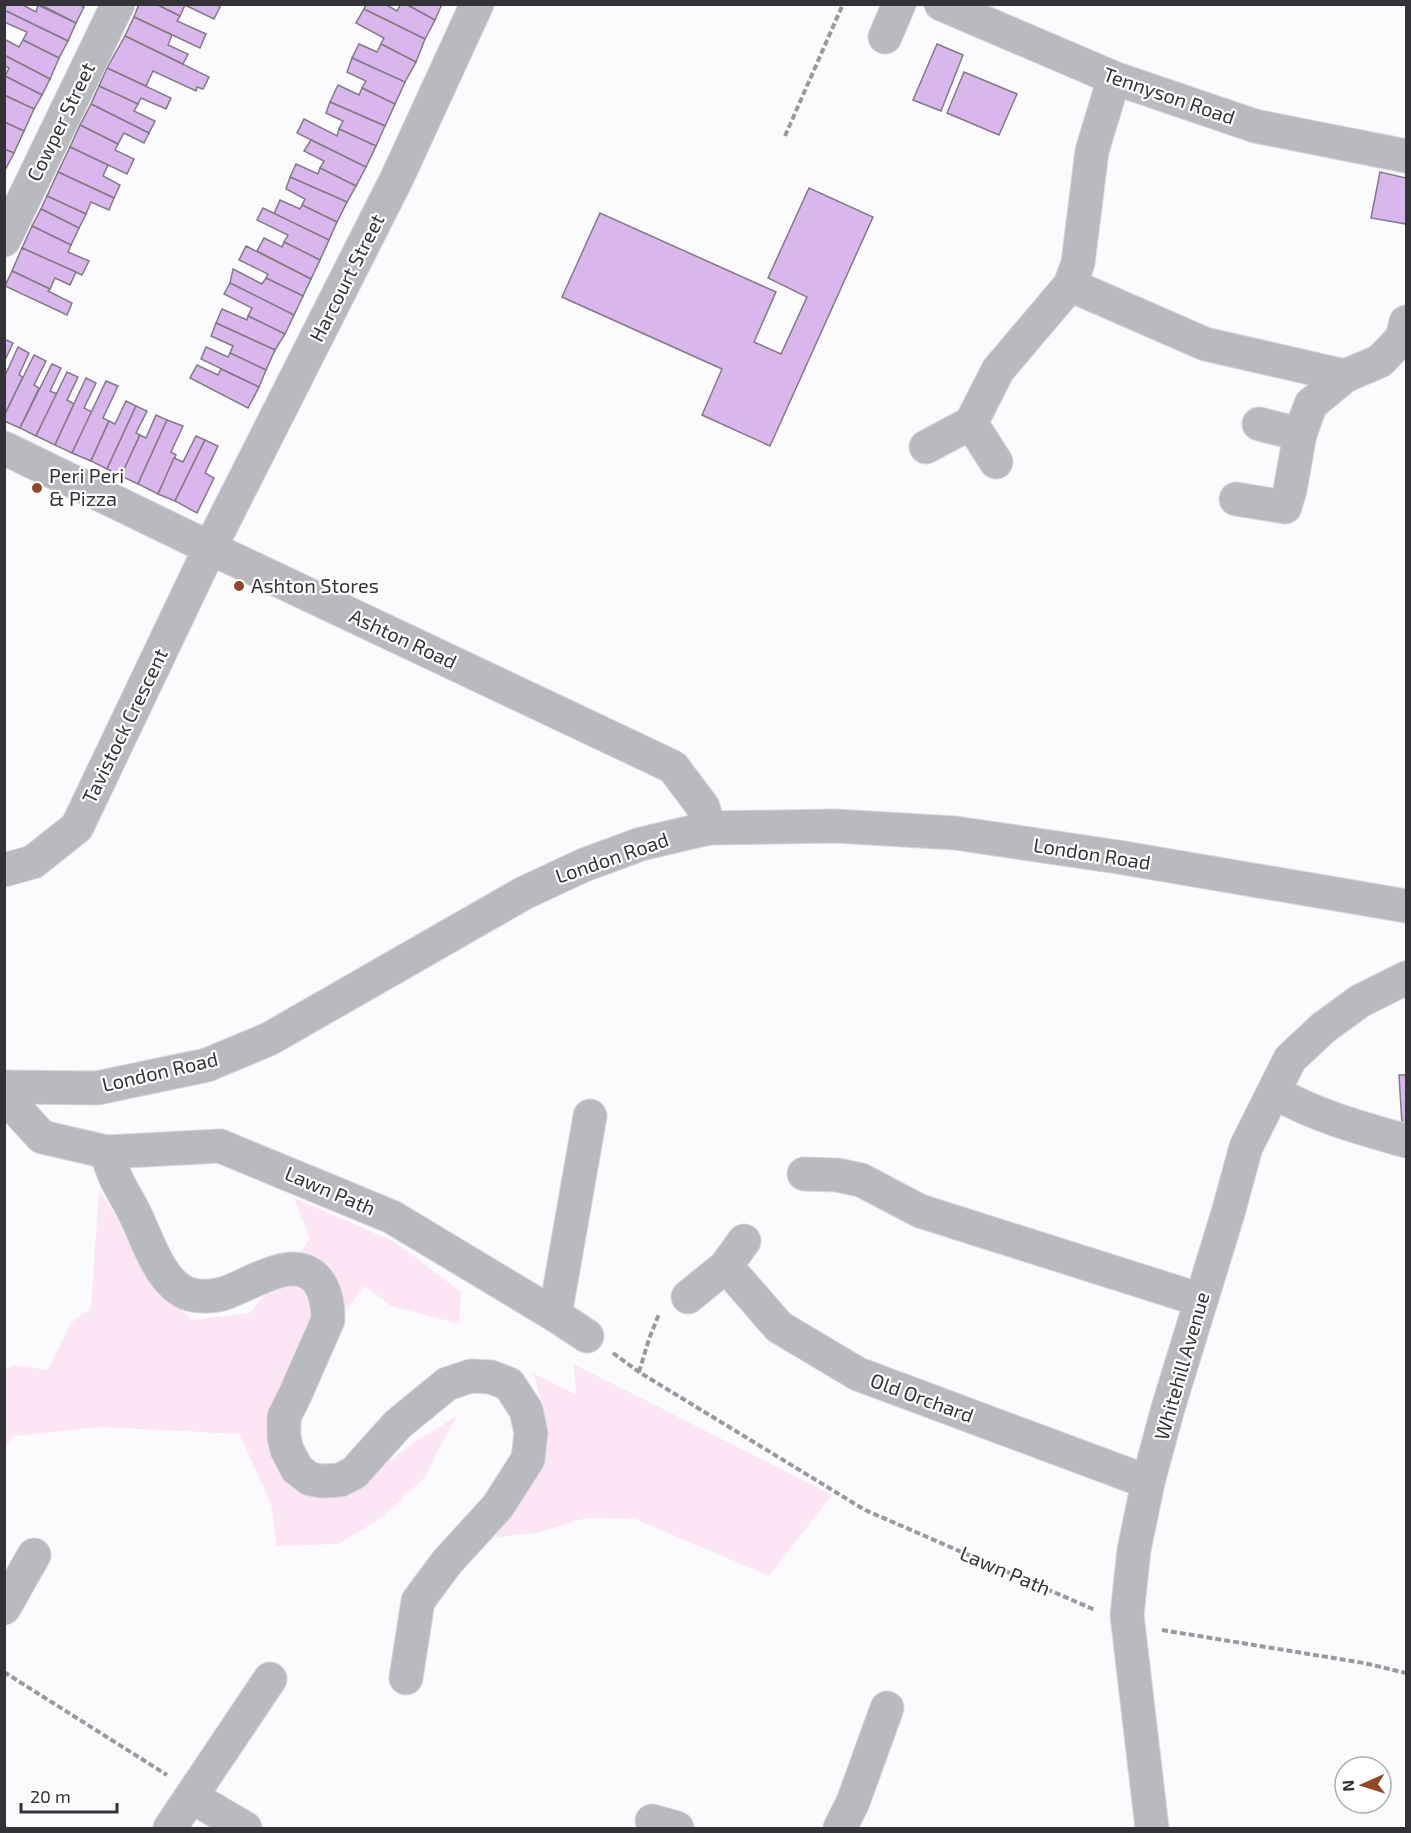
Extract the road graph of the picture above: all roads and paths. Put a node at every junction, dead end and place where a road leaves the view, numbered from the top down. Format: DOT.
graph roads {
  1 [pos="118,4"];
  2 [pos="477,4"];
  3 [pos="843,4"];
  4 [pos="899,4"];
  5 [pos="941,4"];
  6 [pos="885,37"];
  7 [pos="1114,78"];
  8 [pos="786,136"];
  9 [pos="1407,156"];
  10 [pos="4,240"];
  11 [pos="1070,285"];
  12 [pos="1407,322"];
  13 [pos="1345,376"];
  14 [pos="971,423"];
  15 [pos="1259,424"];
  16 [pos="1300,434"];
  17 [pos="926,447"];
  18 [pos="4,448"];
  19 [pos="996,462"];
  20 [pos="1236,499"];
  21 [pos="210,548"];
  22 [pos="709,828"];
  23 [pos="4,870"];
  24 [pos="1407,906"];
  25 [pos="1407,978"];
  26 [pos="7,1087"];
  27 [pos="1274,1092"];
  28 [pos="590,1116"];
  29 [pos="1407,1141"];
  30 [pos="106,1152"];
  31 [pos="804,1174"];
  32 [pos="688,1297"];
  33 [pos="1201,1300"];
  34 [pos="555,1315"];
  35 [pos="587,1335"];
  36 [pos="639,1372"];
  37 [pos="1149,1482"];
  38 [pos="34,1555"];
  39 [pos="4,1608"];
  40 [pos="1127,1615"];
  41 [pos="4,1672"];
  42 [pos="1407,1673"];
  43 [pos="270,1678"];
  44 [pos="406,1678"];
  45 [pos="887,1708"];
  46 [pos="192,1797"];
  47 [pos="170,1828"];
  48 [pos="244,1828"];
  49 [pos="840,1828"];
  50 [pos="1152,1828"];
  1 -- 10 [label="street, Cowper Street"];
  2 -- 21 [label="street, Harcourt Street"];
  3 -- 8 [label="path"];
  4 -- 6 [label="street"];
  5 -- 7 [label="street, Tennyson Road"];
  7 -- 9 [label="street, Tennyson Road"];
  7 -- 11 [label="street"];
  11 -- 13 [label="street"];
  11 -- 14 [label="street"];
  12 -- 13 [label="street"];
  13 -- 16 [label="street"];
  14 -- 17 [label="street"];
  14 -- 19 [label="street"];
  15 -- 16 [label="street"];
  16 -- 20 [label="street"];
  18 -- 21 [label="street, Ashton Road"];
  21 -- 22 [label="street, Ashton Road"];
  21 -- 23 [label="street, Tavistock Crescent"];
  22 -- 24 [label="street, London Road"];
  22 -- 26 [label="street, London Road"];
  25 -- 27 [label="street, Whitehill Avenue"];
  26 -- 30 [label="street, Lawn Path"];
  27 -- 29 [label="street"];
  27 -- 33 [label="street, Whitehill Avenue"];
  28 -- 34 [label="street"];
  30 -- 34 [label="street, Lawn Path"];
  30 -- 44 [label="street"];
  31 -- 33 [label="street"];
  32 -- 36 [label="path"];
  32 -- 37 [label="street, Old Orchard"];
  33 -- 37 [label="street, Whitehill Avenue"];
  34 -- 35 [label="street, Lawn Path"];
  35 -- 36 [label="path, Lawn Path"];
  36 -- 40 [label="path, Lawn Path"];
  37 -- 40 [label="street, Whitehill Avenue"];
  38 -- 39 [label="street"];
  40 -- 42 [label="path, Lawn Path"];
  40 -- 50 [label="street, Whitehill Avenue"];
  41 -- 46 [label="path"];
  43 -- 46 [label="street"];
  45 -- 49 [label="street"];
  46 -- 47 [label="street"];
  46 -- 48 [label="street"];
}
